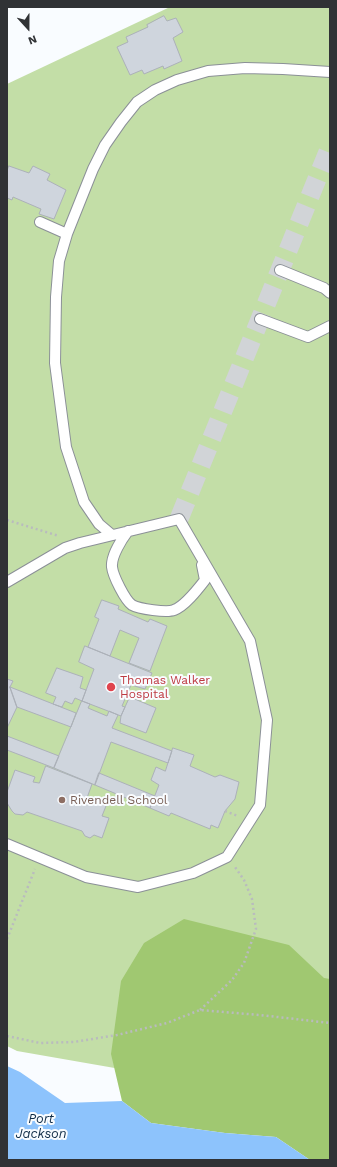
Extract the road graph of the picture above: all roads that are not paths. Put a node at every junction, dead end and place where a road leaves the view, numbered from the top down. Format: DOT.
graph roads {
  1 [pos="330,72"];
  2 [pos="40,222"];
  3 [pos="67,234"];
  4 [pos="280,270"];
  5 [pos="330,293"];
  6 [pos="260,319"];
  7 [pos="330,326"];
  8 [pos="128,531"];
  9 [pos="112,535"];
  10 [pos="201,557"];
  11 [pos="7,582"];
  12 [pos="7,844"];
  1 -- 3 [label="lane"];
  2 -- 3 [label="lane"];
  3 -- 9 [label="lane"];
  4 -- 5 [label="lane"];
  6 -- 7 [label="lane"];
  8 -- 9 [label="lane"];
  8 -- 10 [label="lane"];
  8 -- 10 [label="lane"];
  9 -- 11 [label="lane"];
  10 -- 12 [label="lane"];
}
